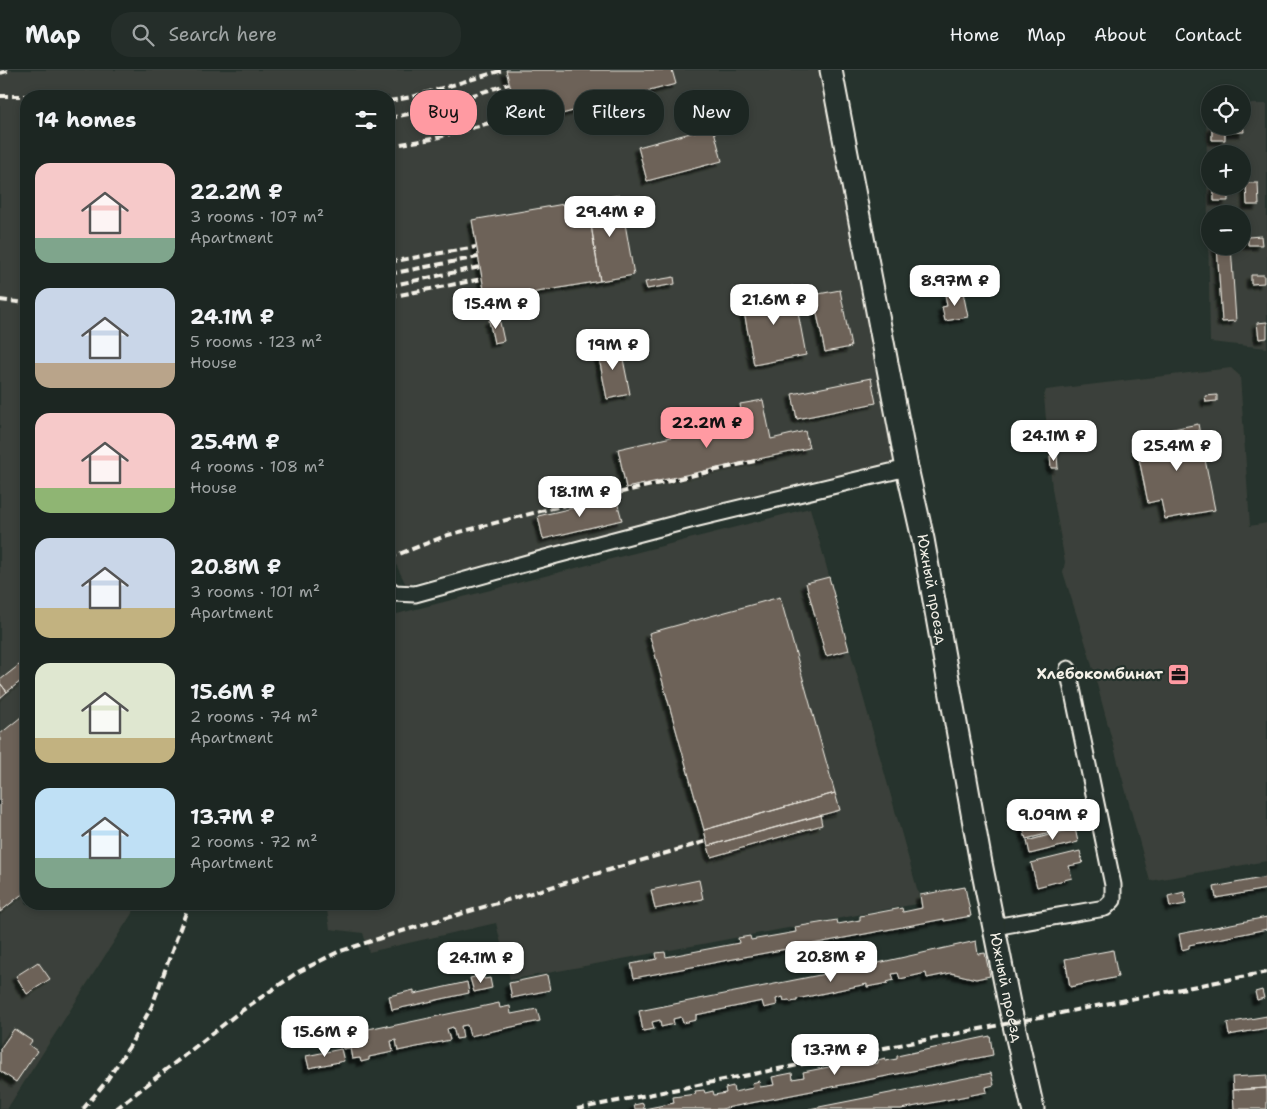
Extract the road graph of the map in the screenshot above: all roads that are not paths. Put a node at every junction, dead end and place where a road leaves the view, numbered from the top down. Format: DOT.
graph roads {
  1 [pos="831,70"];
  2 [pos="907,468"];
  3 [pos="395,594"];
  4 [pos="1068,669"];
  5 [pos="994,926"];
  6 [pos="1033,1109"];
  1 -- 2 [label="street, Южный проезд"];
  2 -- 3 [label="street"];
  2 -- 5 [label="street, Южный проезд"];
  4 -- 5 [label="street"];
  5 -- 6 [label="street, Южный проезд"];
}
